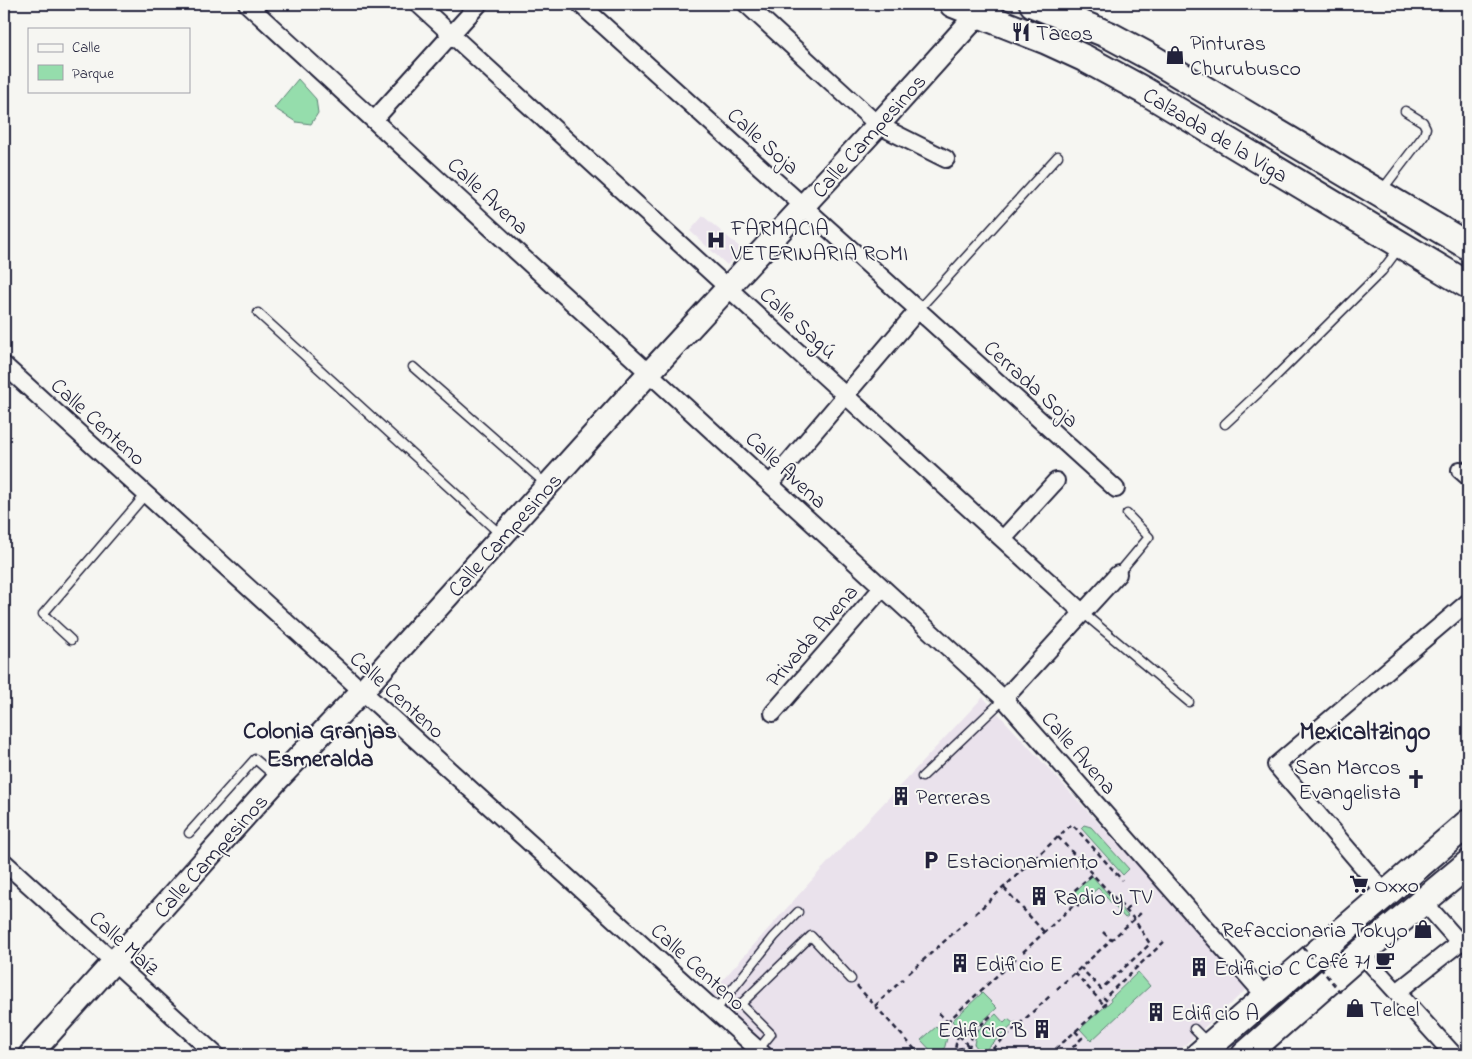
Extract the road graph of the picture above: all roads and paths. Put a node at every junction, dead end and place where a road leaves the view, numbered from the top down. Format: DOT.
graph roads {
  1 [pos="247,4"];
  2 [pos="418,4"];
  3 [pos="479,4"];
  4 [pos="580,4"];
  5 [pos="746,4"];
  6 [pos="953,4"];
  7 [pos="1033,4"];
  8 [pos="978,14"];
  9 [pos="451,34"];
  10 [pos="1406,111"];
  11 [pos="374,120"];
  12 [pos="878,125"];
  13 [pos="1058,156"];
  14 [pos="946,160"];
  15 [pos="1379,193"];
  16 [pos="803,206"];
  17 [pos="1401,246"];
  18 [pos="1468,246"];
  19 [pos="1468,285"];
  20 [pos="728,287"];
  21 [pos="918,310"];
  22 [pos="258,313"];
  23 [pos="4,365"];
  24 [pos="413,367"];
  25 [pos="649,374"];
  26 [pos="846,395"];
  27 [pos="1225,424"];
  28 [pos="1056,481"];
  29 [pos="770,484"];
  30 [pos="548,485"];
  31 [pos="1116,489"];
  32 [pos="146,494"];
  33 [pos="1127,514"];
  34 [pos="502,536"];
  35 [pos="1004,540"];
  36 [pos="1118,574"];
  37 [pos="882,588"];
  38 [pos="1468,602"];
  39 [pos="1083,613"];
  40 [pos="71,640"];
  41 [pos="362,692"];
  42 [pos="1004,699"];
  43 [pos="1190,702"];
  44 [pos="772,713"];
  45 [pos="922,777"];
  46 [pos="278,779"];
  47 [pos="1468,823"];
  48 [pos="189,832"];
  49 [pos="1058,837"];
  50 [pos="4,862"];
  51 [pos="1468,864"];
  52 [pos="1093,874"];
  53 [pos="1122,880"];
  54 [pos="1004,888"];
  55 [pos="1386,894"];
  56 [pos="1424,902"];
  57 [pos="1132,904"];
  58 [pos="1126,910"];
  59 [pos="798,912"];
  60 [pos="1141,913"];
  61 [pos="975,914"];
  62 [pos="1134,919"];
  63 [pos="968,920"];
  64 [pos="1044,932"];
  65 [pos="1104,932"];
  66 [pos="1464,939"];
  67 [pos="1111,940"];
  68 [pos="1166,940"];
  69 [pos="1303,947"];
  70 [pos="1023,952"];
  71 [pos="1361,954"];
  72 [pos="1016,958"];
  73 [pos="1130,962"];
  74 [pos="114,963"];
  75 [pos="1081,968"];
  76 [pos="1136,968"];
  77 [pos="909,973"];
  78 [pos="1075,973"];
  79 [pos="851,979"];
  80 [pos="902,979"];
  81 [pos="1057,989"];
  82 [pos="1397,992"];
  83 [pos="1341,993"];
  84 [pos="1051,995"];
  85 [pos="1266,997"];
  86 [pos="1104,1005"];
  87 [pos="875,1006"];
  88 [pos="715,1011"];
  89 [pos="939,1013"];
  90 [pos="993,1014"];
  91 [pos="947,1022"];
  92 [pos="973,1032"];
  93 [pos="1075,1032"];
  94 [pos="958,1034"];
  95 [pos="1201,1043"];
  96 [pos="969,1047"];
  97 [pos="954,1049"];
  98 [pos="761,1052"];
  99 [pos="30,1055"];
  100 [pos="216,1055"];
  101 [pos="920,1055"];
  102 [pos="948,1055"];
  103 [pos="976,1055"];
  104 [pos="986,1055"];
  105 [pos="1049,1055"];
  106 [pos="1078,1055"];
  107 [pos="1245,1055"];
  108 [pos="1454,1055"];
  1 -- 11 [label="street, Calle Avena"];
  2 -- 9 [label="street, Calle Sagú"];
  3 -- 9 [label="street"];
  4 -- 16 [label="street, Calle Soja"];
  5 -- 12 [label="street"];
  6 -- 8 [label="main road, Calzada de la Viga"];
  7 -- 15 [label="main road, Calzada de la Viga"];
  8 -- 12 [label="street, Calle Campesinos"];
  8 -- 17 [label="main road, Calzada de la Viga"];
  9 -- 11 [label="street"];
  9 -- 20 [label="street, Calle Sagú"];
  10 -- 15 [label="lane"];
  11 -- 25 [label="street, Calle Avena"];
  12 -- 14 [label="street"];
  12 -- 16 [label="street, Calle Campesinos"];
  13 -- 21 [label="lane"];
  15 -- 18 [label="main road, Calzada de la Viga"];
  16 -- 20 [label="street, Calle Campesinos"];
  16 -- 21 [label="street, Calle Soja"];
  17 -- 19 [label="main road, Calzada de la Viga"];
  17 -- 27 [label="lane"];
  20 -- 25 [label="street, Calle Campesinos"];
  20 -- 26 [label="street, Calle Sagú"];
  21 -- 26 [label="street"];
  21 -- 31 [label="street, Cerrada Soja"];
  22 -- 34 [label="lane"];
  23 -- 32 [label="street, Calle Centeno"];
  24 -- 30 [label="lane"];
  25 -- 29 [label="street, Calle Avena"];
  25 -- 30 [label="street, Calle Campesinos"];
  26 -- 29 [label="street"];
  26 -- 35 [label="street, Calle Sagú"];
  28 -- 35 [label="street"];
  29 -- 37 [label="street, Calle Avena"];
  30 -- 34 [label="street, Calle Campesinos"];
  32 -- 40 [label="lane"];
  32 -- 41 [label="street, Calle Centeno"];
  33 -- 36 [label="lane"];
  34 -- 41 [label="street, Calle Campesinos"];
  35 -- 39 [label="street, Calle Sagú"];
  36 -- 39 [label="street"];
  37 -- 42 [label="street, Calle Avena"];
  37 -- 44 [label="street, Privada Avena"];
  38 -- 55 [label="street"];
  39 -- 42 [label="street"];
  39 -- 43 [label="lane"];
  41 -- 46 [label="street, Calle Campesinos"];
  41 -- 88 [label="street, Calle Centeno"];
  42 -- 45 [label="lane"];
  42 -- 85 [label="street, Calle Avena"];
  46 -- 48 [label="lane"];
  46 -- 74 [label="street, Calle Campesinos"];
  47 -- 55 [label="main road"];
  49 -- 52 [label="path"];
  49 -- 53 [label="path"];
  49 -- 54 [label="path"];
  50 -- 74 [label="street, Calle Maíz"];
  51 -- 56 [label="main road"];
  52 -- 58 [label="path"];
  52 -- 64 [label="path"];
  54 -- 61 [label="path"];
  54 -- 64 [label="path"];
  55 -- 85 [label="main road"];
  56 -- 66 [label="street"];
  56 -- 71 [label="main road"];
  57 -- 58 [label="path"];
  58 -- 62 [label="path"];
  59 -- 88 [label="lane"];
  60 -- 62 [label="path"];
  62 -- 67 [label="path"];
  62 -- 73 [label="path"];
  63 -- 77 [label="path"];
  64 -- 70 [label="path"];
  65 -- 67 [label="path"];
  66 -- 82 [label="street"];
  67 -- 75 [label="path"];
  68 -- 76 [label="path"];
  69 -- 83 [label="path, bridge"];
  71 -- 82 [label="street"];
  71 -- 107 [label="main road"];
  72 -- 91 [label="path"];
  73 -- 75 [label="path"];
  73 -- 76 [label="path"];
  74 -- 99 [label="street, Calle Campesinos"];
  74 -- 100 [label="street, Calle Maíz"];
  75 -- 78 [label="path"];
  76 -- 86 [label="path"];
  78 -- 81 [label="path"];
  78 -- 86 [label="path"];
  79 -- 87 [label="path"];
  79 -- 98 [label="lane"];
  80 -- 87 [label="path"];
  82 -- 108 [label="street"];
  84 -- 104 [label="path"];
  85 -- 95 [label="main road"];
  86 -- 93 [label="path"];
  87 -- 101 [label="path"];
  88 -- 98 [label="street, Calle Centeno"];
  89 -- 91 [label="path"];
  90 -- 92 [label="path"];
  91 -- 94 [label="path"];
  92 -- 94 [label="path"];
  92 -- 96 [label="path"];
  93 -- 105 [label="path"];
  93 -- 106 [label="path"];
  94 -- 96 [label="path"];
  94 -- 97 [label="path"];
  96 -- 97 [label="path"];
  96 -- 103 [label="path"];
  97 -- 102 [label="path"];
}
